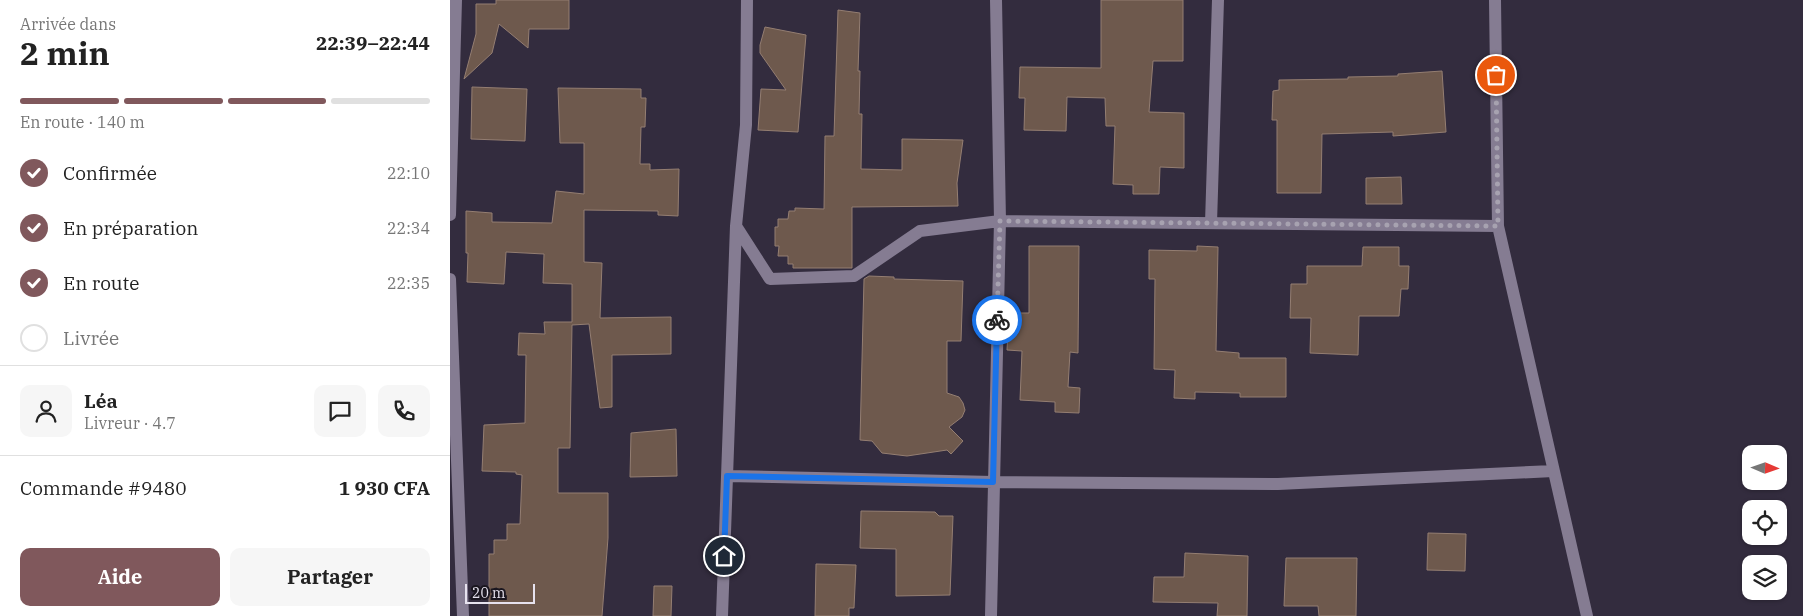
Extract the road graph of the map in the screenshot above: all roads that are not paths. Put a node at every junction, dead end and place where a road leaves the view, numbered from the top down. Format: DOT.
graph roads {
  1 [pos="456,0"];
  2 [pos="747,0"];
  3 [pos="996,0"];
  4 [pos="1218,0"];
  5 [pos="1494,0"];
  6 [pos="450,215"];
  7 [pos="1000,221"];
  8 [pos="1211,223"];
  9 [pos="736,226"];
  10 [pos="1498,226"];
  11 [pos="450,278"];
  12 [pos="1553,471"];
  13 [pos="727,476"];
  14 [pos="993,482"];
  15 [pos="463,616"];
  16 [pos="722,616"];
  17 [pos="991,616"];
  18 [pos="1587,616"];
  1 -- 6 [label="street"];
  2 -- 9 [label="street"];
  3 -- 7 [label="street"];
  4 -- 8 [label="street"];
  5 -- 10 [label="street"];
  7 -- 8 [label="street"];
  7 -- 9 [label="street"];
  7 -- 14 [label="street"];
  8 -- 10 [label="street"];
  9 -- 13 [label="street"];
  10 -- 12 [label="street"];
  11 -- 15 [label="street"];
  12 -- 14 [label="street"];
  12 -- 18 [label="street"];
  13 -- 14 [label="street"];
  13 -- 16 [label="street"];
  14 -- 17 [label="street"];
}
